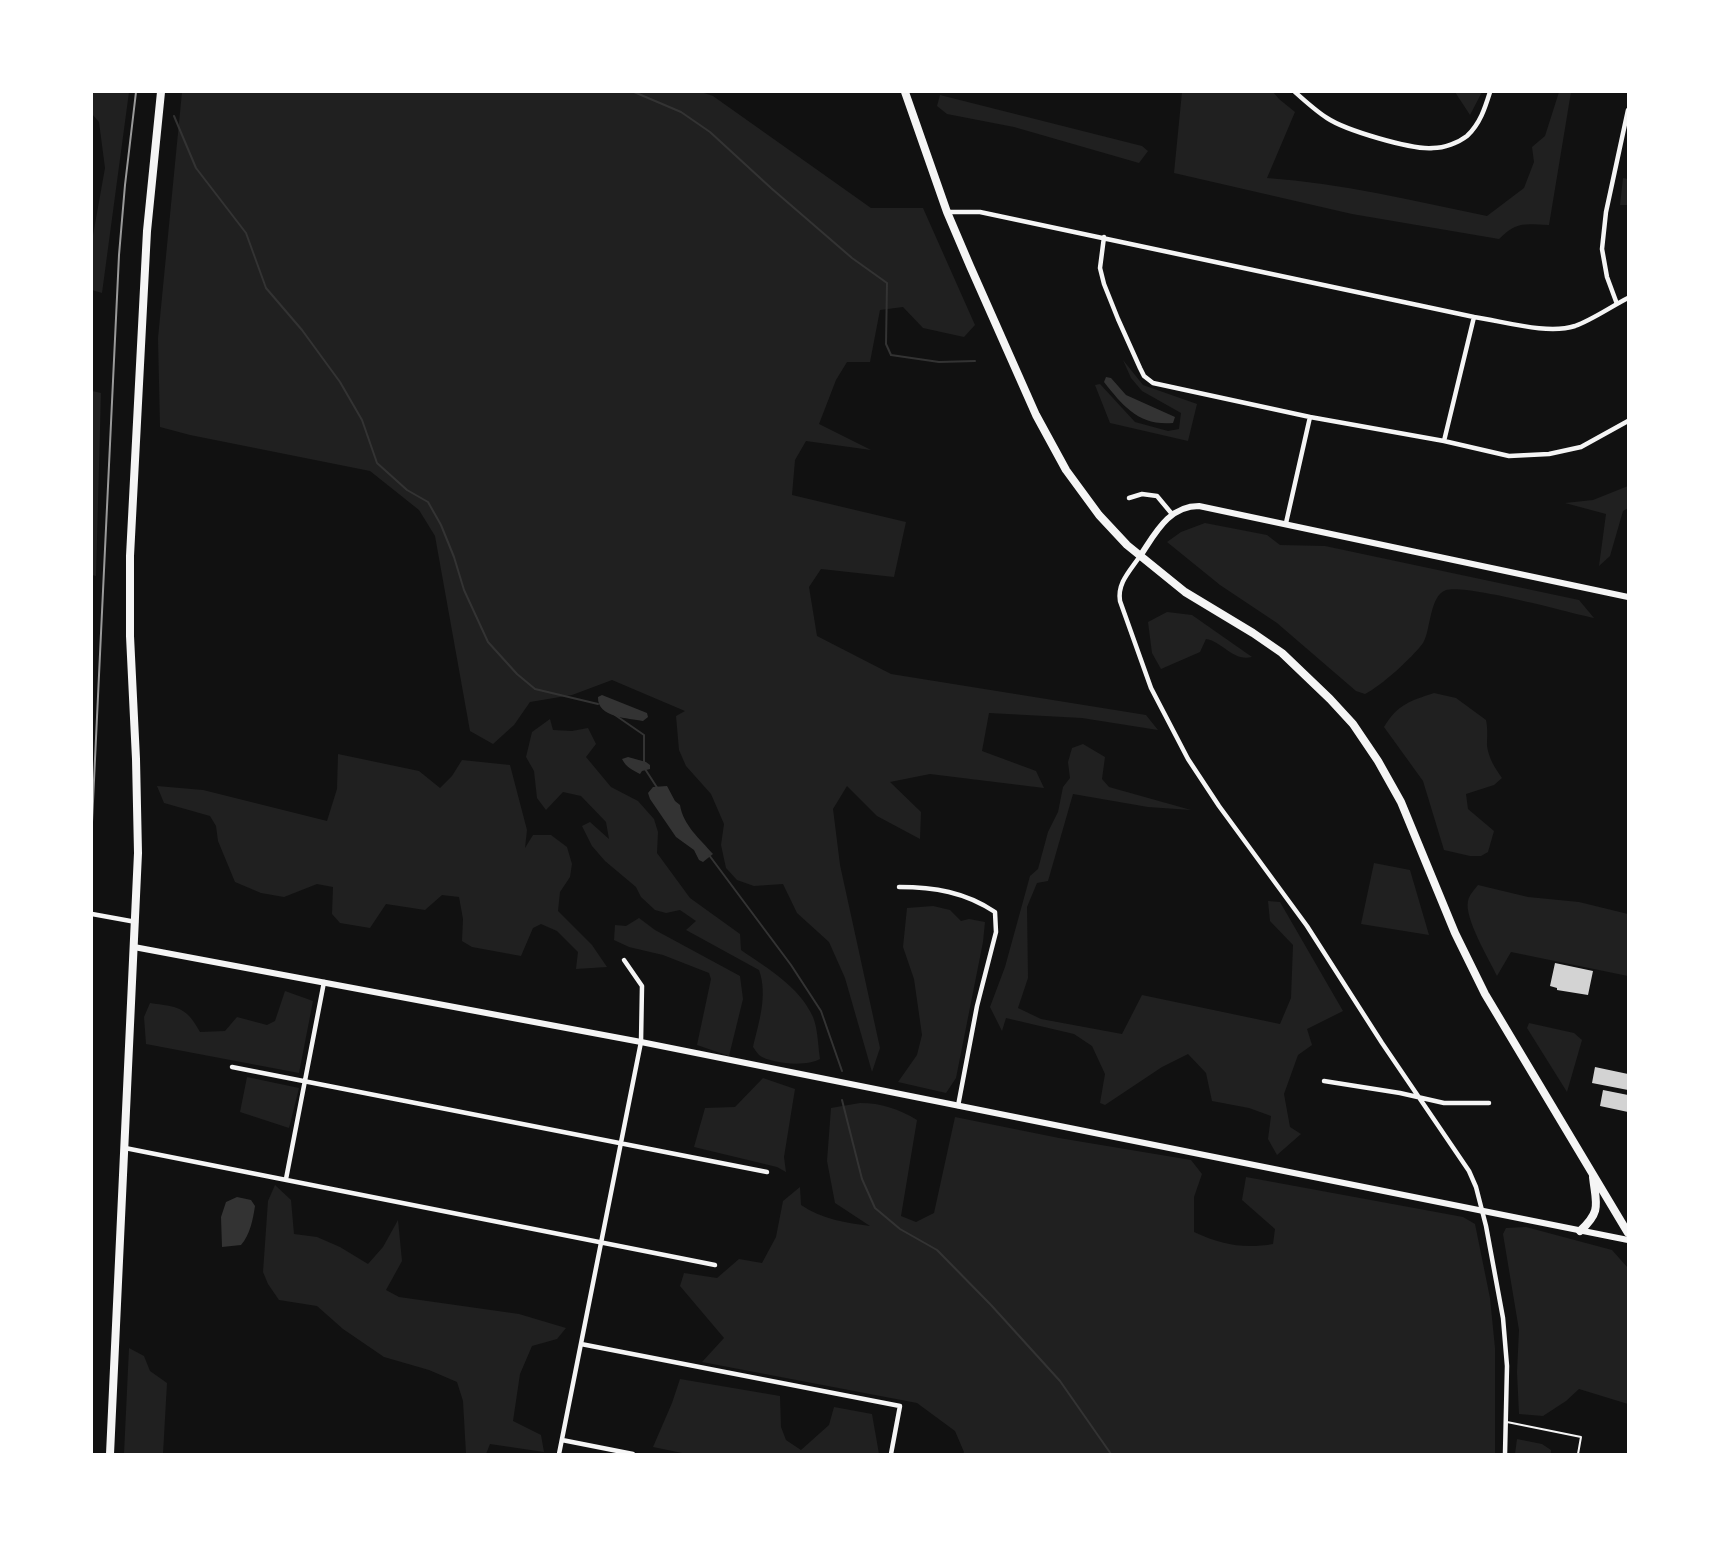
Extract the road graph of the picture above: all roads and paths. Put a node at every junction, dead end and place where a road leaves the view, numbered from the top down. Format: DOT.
graph roads {
  1 [pos="161,92"];
  2 [pos="905,92"];
  3 [pos="1295,92"];
  4 [pos="1490,92"];
  5 [pos="1629,110"];
  6 [pos="947,212"];
  7 [pos="1104,237"];
  8 [pos="1629,298"];
  9 [pos="1617,304"];
  10 [pos="1474,317"];
  11 [pos="1310,417"];
  12 [pos="1629,421"];
  13 [pos="1443,441"];
  14 [pos="1129,498"];
  15 [pos="1172,514"];
  16 [pos="1287,523"];
  17 [pos="1140,556"];
  18 [pos="1629,597"];
  19 [pos="899,887"];
  20 [pos="92,914"];
  21 [pos="136,922"];
  22 [pos="134,947"];
  23 [pos="624,960"];
  24 [pos="324,982"];
  25 [pos="641,1042"];
  26 [pos="232,1067"];
  27 [pos="1324,1081"];
  28 [pos="306,1082"];
  29 [pos="1419,1098"];
  30 [pos="1489,1103"];
  31 [pos="958,1106"];
  32 [pos="621,1143"];
  33 [pos="125,1148"];
  34 [pos="767,1172"];
  35 [pos="1592,1173"];
  36 [pos="286,1179"];
  37 [pos="1482,1210"];
  38 [pos="1580,1230"];
  39 [pos="1629,1233"];
  40 [pos="1629,1240"];
  41 [pos="601,1242"];
  42 [pos="715,1265"];
  43 [pos="581,1344"];
  44 [pos="1505,1422"];
  45 [pos="561,1440"];
  46 [pos="110,1455"];
  47 [pos="559,1455"];
  48 [pos="633,1455"];
  49 [pos="891,1455"];
  50 [pos="1505,1455"];
  51 [pos="1578,1455"];
  1 -- 21 [label="main road"];
  2 -- 6 [label="main road"];
  3 -- 4 [label="street"];
  5 -- 9 [label="street"];
  6 -- 7 [label="street"];
  6 -- 17 [label="main road"];
  7 -- 10 [label="street"];
  7 -- 11 [label="street"];
  8 -- 9 [label="street"];
  9 -- 10 [label="street"];
  10 -- 13 [label="street"];
  11 -- 13 [label="street"];
  11 -- 16 [label="street"];
  12 -- 13 [label="street"];
  14 -- 15 [label="street"];
  15 -- 16 [label="street"];
  15 -- 17 [label="street"];
  16 -- 18 [label="street"];
  17 -- 29 [label="street"];
  17 -- 35 [label="main road"];
  19 -- 31 [label="street"];
  20 -- 21 [label="street"];
  21 -- 22 [label="main road"];
  22 -- 24 [label="street"];
  22 -- 33 [label="main road"];
  23 -- 25 [label="street"];
  24 -- 25 [label="street"];
  24 -- 28 [label="street"];
  25 -- 31 [label="street"];
  25 -- 32 [label="street"];
  26 -- 28 [label="street"];
  27 -- 29 [label="street"];
  28 -- 32 [label="street"];
  28 -- 36 [label="street"];
  29 -- 30 [label="street"];
  29 -- 37 [label="street"];
  31 -- 37 [label="street"];
  32 -- 34 [label="street"];
  32 -- 41 [label="street"];
  33 -- 36 [label="street"];
  33 -- 46 [label="main road"];
  35 -- 38 [label="main road"];
  35 -- 39 [label="main road"];
  36 -- 41 [label="street"];
  37 -- 38 [label="street"];
  37 -- 44 [label="street"];
  38 -- 40 [label="street"];
  41 -- 42 [label="street"];
  41 -- 43 [label="street"];
  43 -- 45 [label="street"];
  43 -- 49 [label="street"];
  44 -- 50 [label="street"];
  44 -- 51 [label="lane"];
  45 -- 47 [label="street"];
  45 -- 48 [label="street"];
}
